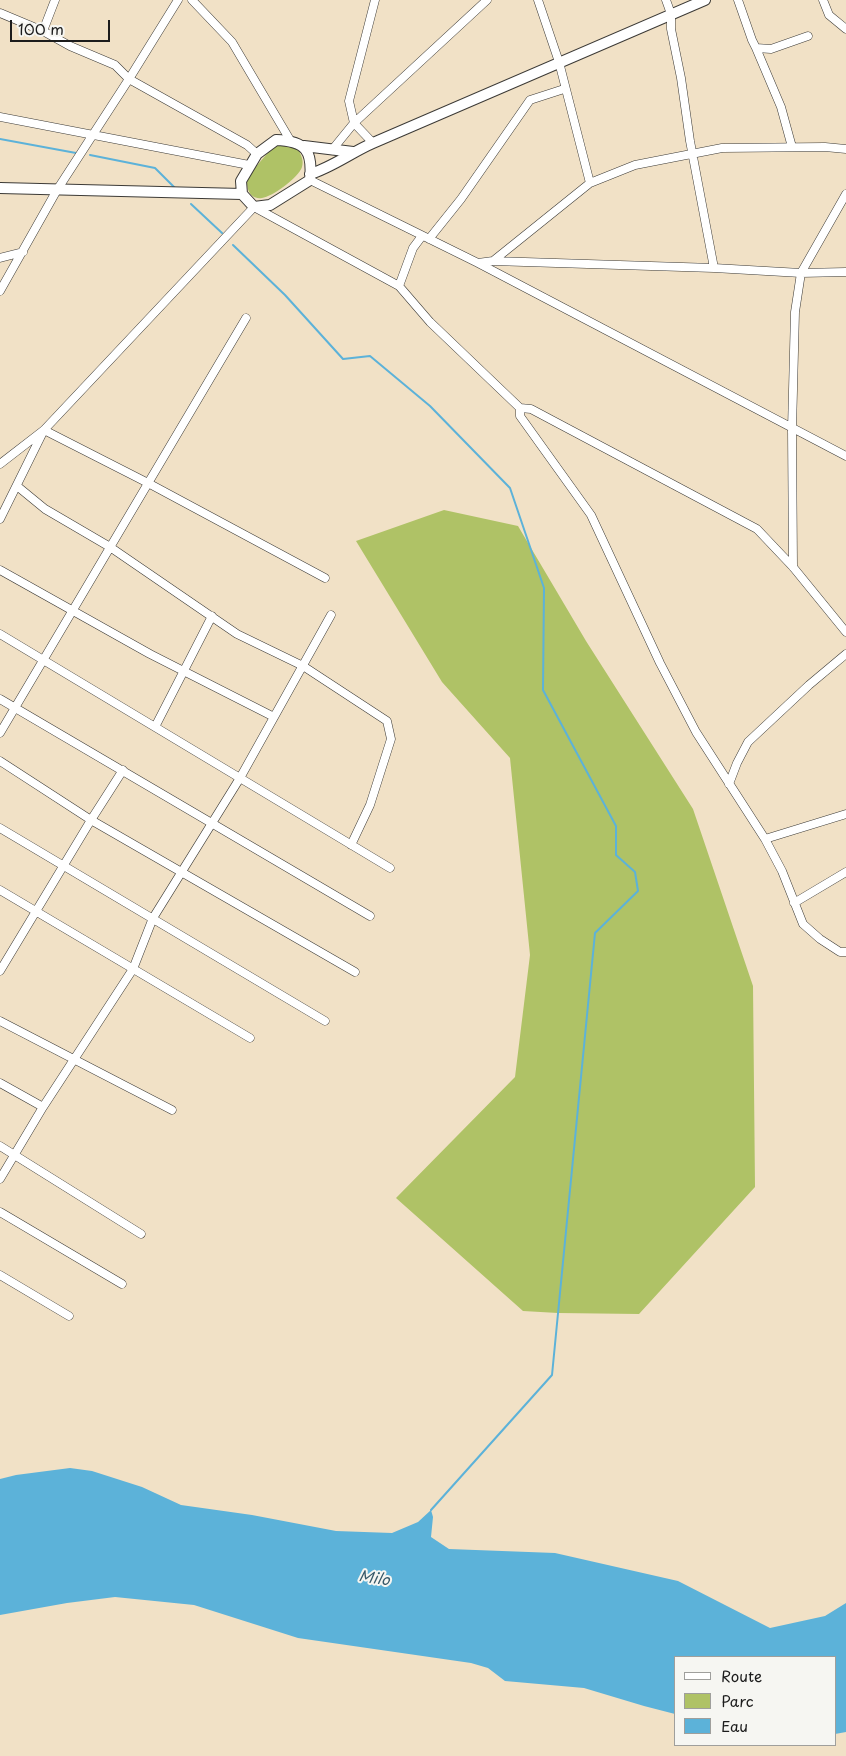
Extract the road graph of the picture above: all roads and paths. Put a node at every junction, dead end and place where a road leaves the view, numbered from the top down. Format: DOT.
graph roads {
  1 [pos="55,0"];
  2 [pos="178,0"];
  3 [pos="192,0"];
  4 [pos="375,0"];
  5 [pos="487,0"];
  6 [pos="538,0"];
  7 [pos="666,0"];
  8 [pos="705,0"];
  9 [pos="738,0"];
  10 [pos="823,0"];
  11 [pos="0,13"];
  12 [pos="671,14"];
  13 [pos="846,29"];
  14 [pos="43,31"];
  15 [pos="808,36"];
  16 [pos="756,48"];
  17 [pos="559,62"];
  18 [pos="129,79"];
  19 [pos="564,88"];
  20 [pos="0,117"];
  21 [pos="354,123"];
  22 [pos="92,135"];
  23 [pos="290,140"];
  24 [pos="373,143"];
  25 [pos="304,146"];
  26 [pos="792,147"];
  27 [pos="846,149"];
  28 [pos="332,150"];
  29 [pos="353,152"];
  30 [pos="692,153"];
  31 [pos="257,154"];
  32 [pos="249,165"];
  33 [pos="310,177"];
  34 [pos="590,183"];
  35 [pos="0,188"];
  36 [pos="56,190"];
  37 [pos="242,194"];
  38 [pos="846,194"];
  39 [pos="254,206"];
  40 [pos="425,237"];
  41 [pos="23,252"];
  42 [pos="0,258"];
  43 [pos="493,261"];
  44 [pos="478,264"];
  45 [pos="714,268"];
  46 [pos="846,272"];
  47 [pos="800,273"];
  48 [pos="400,286"];
  49 [pos="0,291"];
  50 [pos="246,318"];
  51 [pos="520,408"];
  52 [pos="792,429"];
  53 [pos="44,430"];
  54 [pos="846,456"];
  55 [pos="0,464"];
  56 [pos="148,483"];
  57 [pos="17,486"];
  58 [pos="0,519"];
  59 [pos="110,547"];
  60 [pos="793,567"];
  61 [pos="0,570"];
  62 [pos="325,578"];
  63 [pos="72,611"];
  64 [pos="331,615"];
  65 [pos="212,616"];
  66 [pos="846,632"];
  67 [pos="0,634"];
  68 [pos="846,654"];
  69 [pos="43,660"];
  70 [pos="303,666"];
  71 [pos="184,671"];
  72 [pos="0,699"];
  73 [pos="15,708"];
  74 [pos="274,717"];
  75 [pos="155,727"];
  76 [pos="0,733"];
  77 [pos="0,761"];
  78 [pos="123,770"];
  79 [pos="240,778"];
  80 [pos="729,784"];
  81 [pos="846,814"];
  82 [pos="91,820"];
  83 [pos="212,822"];
  84 [pos="0,828"];
  85 [pos="765,839"];
  86 [pos="351,845"];
  87 [pos="64,865"];
  88 [pos="390,868"];
  89 [pos="182,872"];
  90 [pos="846,872"];
  91 [pos="0,890"];
  92 [pos="794,903"];
  93 [pos="36,911"];
  94 [pos="370,916"];
  95 [pos="153,918"];
  96 [pos="846,952"];
  97 [pos="133,969"];
  98 [pos="0,971"];
  99 [pos="355,972"];
  100 [pos="0,1021"];
  101 [pos="325,1021"];
  102 [pos="250,1038"];
  103 [pos="75,1060"];
  104 [pos="0,1082"];
  105 [pos="43,1107"];
  106 [pos="172,1110"];
  107 [pos="0,1146"];
  108 [pos="15,1155"];
  109 [pos="0,1179"];
  110 [pos="0,1212"];
  111 [pos="141,1234"];
  112 [pos="0,1275"];
  113 [pos="122,1284"];
  114 [pos="69,1316"];
  1 -- 14 [label="street"];
  2 -- 18 [label="street"];
  3 -- 23 [label="street"];
  4 -- 21 [label="street"];
  5 -- 21 [label="street"];
  6 -- 17 [label="street"];
  7 -- 12 [label="street"];
  8 -- 12 [label="street"];
  9 -- 16 [label="street"];
  10 -- 13 [label="street"];
  11 -- 14 [label="street"];
  12 -- 17 [label="street"];
  12 -- 30 [label="street"];
  14 -- 18 [label="street"];
  15 -- 16 [label="street"];
  16 -- 26 [label="street"];
  17 -- 19 [label="street"];
  17 -- 24 [label="street"];
  18 -- 22 [label="street"];
  18 -- 31 [label="street"];
  19 -- 34 [label="street"];
  19 -- 40 [label="street"];
  20 -- 22 [label="street"];
  21 -- 24 [label="street"];
  21 -- 28 [label="street"];
  22 -- 32 [label="street"];
  22 -- 36 [label="street"];
  23 -- 25 [label="street"];
  23 -- 31 [label="street"];
  24 -- 29 [label="street"];
  25 -- 28 [label="street"];
  25 -- 33 [label="street"];
  26 -- 27 [label="street"];
  26 -- 30 [label="street"];
  28 -- 29 [label="street"];
  29 -- 33 [label="street"];
  30 -- 34 [label="street"];
  30 -- 45 [label="street"];
  31 -- 32 [label="street"];
  32 -- 37 [label="street"];
  33 -- 39 [label="street"];
  33 -- 40 [label="street"];
  34 -- 43 [label="street"];
  35 -- 36 [label="street"];
  36 -- 37 [label="street"];
  36 -- 41 [label="street"];
  37 -- 39 [label="street"];
  38 -- 47 [label="street"];
  39 -- 48 [label="street"];
  39 -- 53 [label="street"];
  40 -- 44 [label="street"];
  40 -- 48 [label="street"];
  41 -- 42 [label="street"];
  41 -- 49 [label="street"];
  43 -- 44 [label="street"];
  43 -- 45 [label="street"];
  44 -- 52 [label="street"];
  45 -- 47 [label="street"];
  46 -- 47 [label="street"];
  47 -- 52 [label="street"];
  48 -- 51 [label="street"];
  50 -- 56 [label="street"];
  51 -- 60 [label="street"];
  51 -- 80 [label="street"];
  52 -- 54 [label="street"];
  52 -- 60 [label="street"];
  53 -- 55 [label="street"];
  53 -- 56 [label="street"];
  53 -- 57 [label="street"];
  56 -- 59 [label="street"];
  56 -- 62 [label="street"];
  57 -- 58 [label="street"];
  57 -- 59 [label="street"];
  59 -- 63 [label="street"];
  59 -- 65 [label="street"];
  60 -- 66 [label="street"];
  61 -- 63 [label="street"];
  63 -- 69 [label="street"];
  63 -- 71 [label="street"];
  64 -- 70 [label="street"];
  65 -- 70 [label="street"];
  65 -- 71 [label="street"];
  67 -- 69 [label="street"];
  68 -- 80 [label="street"];
  69 -- 73 [label="street"];
  69 -- 75 [label="street"];
  70 -- 74 [label="street"];
  70 -- 86 [label="street"];
  71 -- 74 [label="street"];
  71 -- 75 [label="street"];
  72 -- 73 [label="street"];
  73 -- 76 [label="street"];
  73 -- 78 [label="street"];
  74 -- 79 [label="street"];
  75 -- 79 [label="street"];
  77 -- 82 [label="street"];
  78 -- 82 [label="street"];
  78 -- 83 [label="street"];
  79 -- 83 [label="street"];
  79 -- 86 [label="street"];
  80 -- 85 [label="street"];
  81 -- 85 [label="street"];
  82 -- 87 [label="street"];
  82 -- 89 [label="street"];
  83 -- 89 [label="street"];
  83 -- 94 [label="street"];
  84 -- 87 [label="street"];
  85 -- 92 [label="street"];
  86 -- 88 [label="street"];
  87 -- 93 [label="street"];
  87 -- 95 [label="street"];
  89 -- 95 [label="street"];
  89 -- 99 [label="street"];
  90 -- 92 [label="street"];
  91 -- 93 [label="street"];
  92 -- 96 [label="street"];
  93 -- 97 [label="street"];
  93 -- 98 [label="street"];
  95 -- 97 [label="street"];
  95 -- 101 [label="street"];
  97 -- 102 [label="street"];
  97 -- 103 [label="street"];
  100 -- 103 [label="street"];
  103 -- 105 [label="street"];
  103 -- 106 [label="street"];
  104 -- 105 [label="street"];
  105 -- 108 [label="street"];
  107 -- 108 [label="street"];
  108 -- 109 [label="street"];
  108 -- 111 [label="street"];
  110 -- 113 [label="street"];
  112 -- 114 [label="street"];
}
